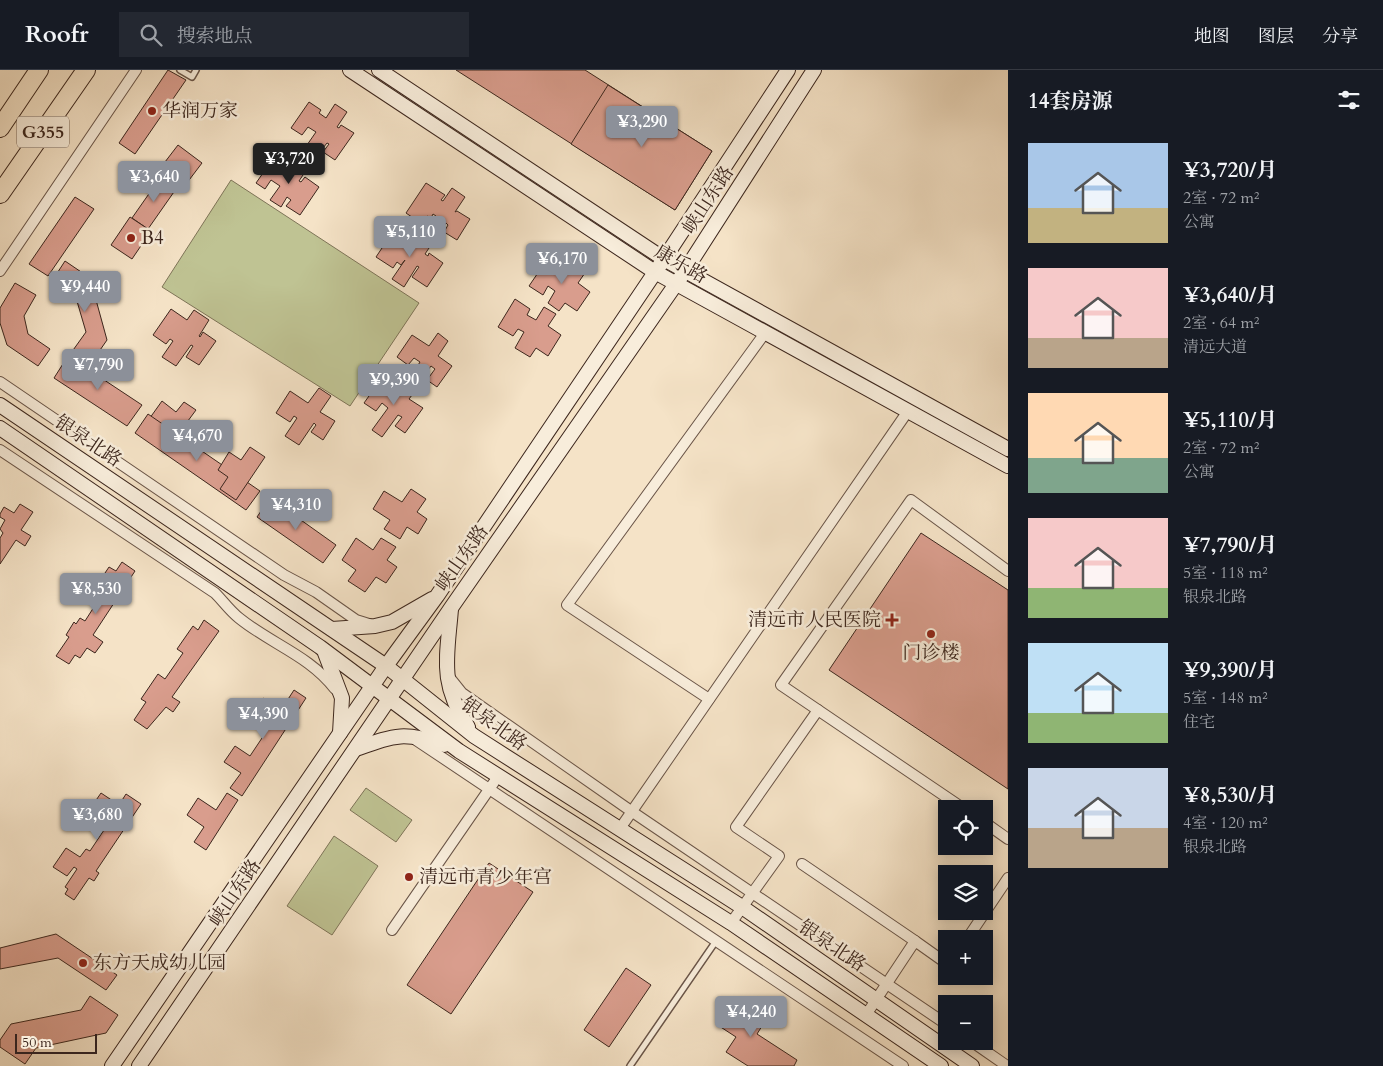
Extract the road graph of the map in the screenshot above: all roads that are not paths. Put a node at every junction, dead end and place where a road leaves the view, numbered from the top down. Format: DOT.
graph roads {
  1 [pos="38,70"];
  2 [pos="86,70"];
  3 [pos="136,70"];
  4 [pos="180,70"];
  5 [pos="196,70"];
  6 [pos="350,70"];
  7 [pos="379,70"];
  8 [pos="788,70"];
  9 [pos="814,70"];
  10 [pos="0,128"];
  11 [pos="0,194"];
  12 [pos="664,259"];
  13 [pos="0,271"];
  14 [pos="685,271"];
  15 [pos="655,272"];
  16 [pos="675,284"];
  17 [pos="765,333"];
  18 [pos="0,382"];
  19 [pos="0,405"];
  20 [pos="908,411"];
  21 [pos="0,428"];
  22 [pos="1008,449"];
  23 [pos="0,450"];
  24 [pos="1008,466"];
  25 [pos="1008,571"];
  26 [pos="437,596"];
  27 [pos="451,608"];
  28 [pos="375,626"];
  29 [pos="332,629"];
  30 [pos="320,646"];
  31 [pos="446,665"];
  32 [pos="386,666"];
  33 [pos="403,678"];
  34 [pos="372,688"];
  35 [pos="342,698"];
  36 [pos="389,699"];
  37 [pos="709,699"];
  38 [pos="818,710"];
  39 [pos="340,734"];
  40 [pos="393,736"];
  41 [pos="474,736"];
  42 [pos="356,749"];
  43 [pos="459,751"];
  44 [pos="498,776"];
  45 [pos="489,787"];
  46 [pos="951,800"];
  47 [pos="631,811"];
  48 [pos="993,828"];
  49 [pos="619,830"];
  50 [pos="1008,839"];
  51 [pos="802,864"];
  52 [pos="1008,878"];
  53 [pos="752,892"];
  54 [pos="742,907"];
  55 [pos="730,923"];
  56 [pos="392,930"];
  57 [pos="972,930"];
  58 [pos="716,941"];
  59 [pos="916,941"];
  60 [pos="938,957"];
  61 [pos="886,983"];
  62 [pos="876,999"];
  63 [pos="866,1015"];
  64 [pos="938,1019"];
  65 [pos="984,1050"];
  66 [pos="112,1066"];
  67 [pos="138,1066"];
  68 [pos="630,1066"];
  69 [pos="903,1066"];
  70 [pos="941,1066"];
  71 [pos="972,1066"];
  72 [pos="1007,1066"];
  1 -- 10 [label="highway, G355"];
  2 -- 11 [label="highway, G355"];
  3 -- 13 [label="street"];
  4 -- 5 [label="lane"];
  6 -- 15 [label="main road, 康乐路"];
  7 -- 12 [label="main road, 康乐路"];
  8 -- 12 [label="main road, 峡山东路"];
  9 -- 14 [label="main road, 峡山东路"];
  12 -- 14 [label="main road, 康乐路"];
  12 -- 15 [label="main road, 峡山东路"];
  14 -- 16 [label="main road, 峡山东路"];
  14 -- 22 [label="main road, 康乐路"];
  15 -- 16 [label="main road, 康乐路"];
  15 -- 26 [label="main road, 峡山东路"];
  16 -- 17 [label="main road, 康乐路"];
  16 -- 27 [label="main road, 峡山东路"];
  17 -- 20 [label="main road, 康乐路"];
  17 -- 37 [label="street"];
  18 -- 28 [label="street, 银泉北路"];
  19 -- 29 [label="main road, 银泉北路"];
  20 -- 24 [label="main road, 康乐路"];
  20 -- 37 [label="street"];
  21 -- 30 [label="main road, 银泉北路"];
  23 -- 35 [label="street"];
  25 -- 38 [label="street"];
  26 -- 28 [label="main road"];
  26 -- 32 [label="main road, 峡山东路"];
  27 -- 31 [label="main road"];
  27 -- 33 [label="main road, 峡山东路"];
  28 -- 29 [label="main road"];
  29 -- 32 [label="main road, 银泉北路"];
  30 -- 34 [label="main road, 银泉北路"];
  30 -- 35 [label="main road"];
  31 -- 41 [label="main road"];
  31 -- 47 [label="street, 银泉北路"];
  32 -- 33 [label="main road, 银泉北路"];
  32 -- 34 [label="main road, 峡山东路"];
  33 -- 36 [label="main road, 峡山东路"];
  33 -- 41 [label="main road, 银泉北路"];
  34 -- 36 [label="main road, 银泉北路"];
  34 -- 39 [label="main road, 峡山东路"];
  35 -- 39 [label="main road"];
  36 -- 42 [label="main road, 峡山东路"];
  36 -- 43 [label="main road, 银泉北路"];
  37 -- 47 [label="street"];
  38 -- 46 [label="street"];
  38 -- 53 [label="street"];
  39 -- 66 [label="main road, 峡山东路"];
  40 -- 42 [label="main road"];
  40 -- 43 [label="main road"];
  40 -- 45 [label="street"];
  41 -- 49 [label="main road, 银泉北路"];
  42 -- 67 [label="main road, 峡山东路"];
  43 -- 44 [label="main road, 银泉北路"];
  44 -- 45 [label="street"];
  44 -- 55 [label="main road, 银泉北路"];
  45 -- 56 [label="street"];
  45 -- 58 [label="street"];
  47 -- 49 [label="street"];
  47 -- 53 [label="street, 银泉北路"];
  48 -- 50 [label="street"];
  49 -- 54 [label="main road, 银泉北路"];
  51 -- 59 [label="street"];
  52 -- 57 [label="street"];
  53 -- 54 [label="street"];
  53 -- 61 [label="street, 银泉北路"];
  54 -- 55 [label="street"];
  54 -- 62 [label="main road, 银泉北路"];
  55 -- 63 [label="main road, 银泉北路"];
  58 -- 68 [label="lane"];
  58 -- 69 [label="street"];
  59 -- 60 [label="street"];
  59 -- 61 [label="street"];
  61 -- 62 [label="street"];
  61 -- 64 [label="street, 银泉北路"];
  62 -- 63 [label="street"];
  62 -- 71 [label="main road, 银泉北路"];
  63 -- 70 [label="main road, 银泉北路"];
  65 -- 72 [label="street"];
}
